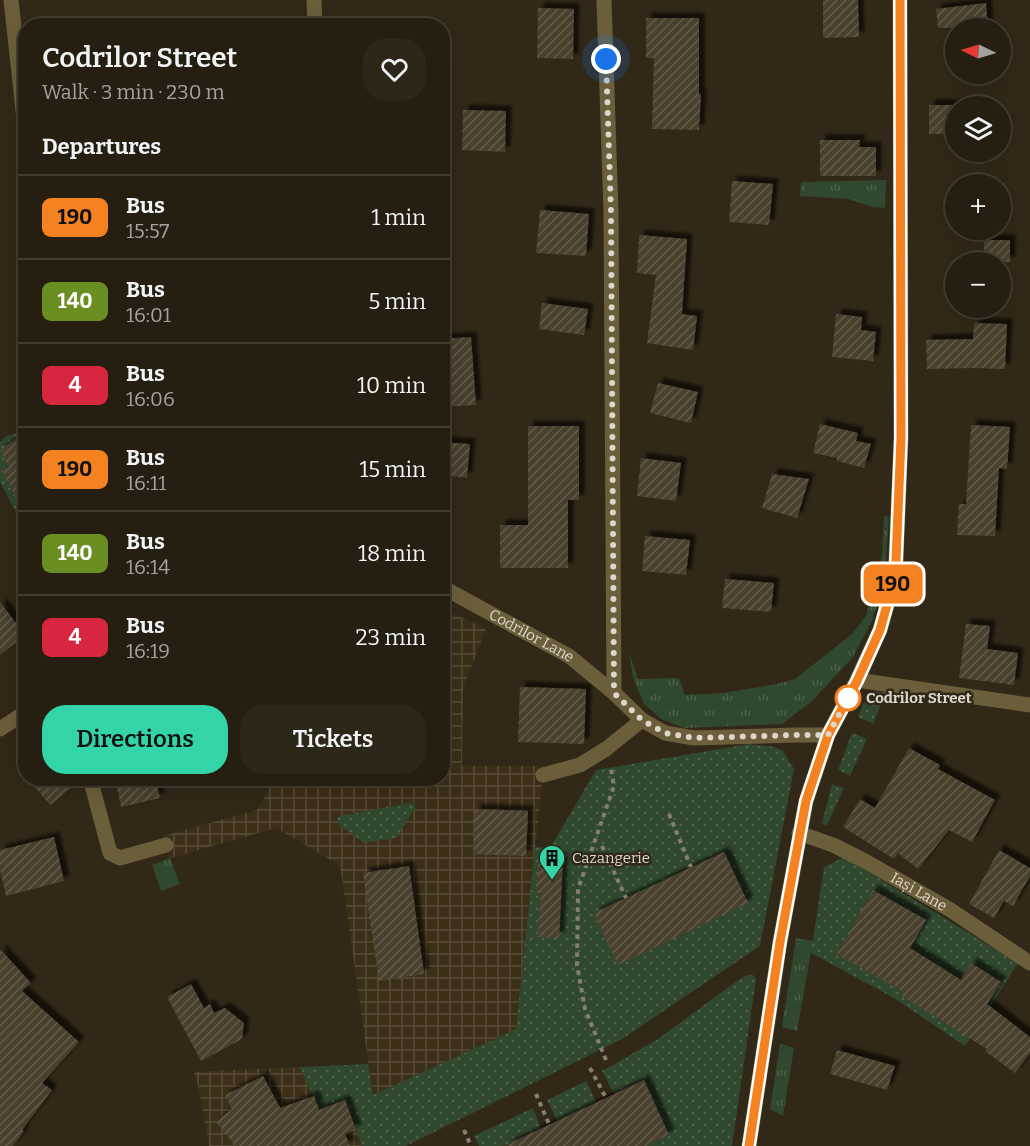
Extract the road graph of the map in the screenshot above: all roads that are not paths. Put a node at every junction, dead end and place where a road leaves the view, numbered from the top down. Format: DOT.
graph roads {
  1 [pos="11,0"];
  2 [pos="314,0"];
  3 [pos="604,0"];
  4 [pos="900,0"];
  5 [pos="315,18"];
  6 [pos="18,64"];
  7 [pos="450,591"];
  8 [pos="857,681"];
  9 [pos="614,693"];
  10 [pos="1030,705"];
  11 [pos="18,717"];
  12 [pos="642,720"];
  13 [pos="0,729"];
  14 [pos="828,735"];
  15 [pos="543,776"];
  16 [pos="92,786"];
  17 [pos="800,833"];
  18 [pos="166,845"];
  19 [pos="1030,963"];
  20 [pos="749,1146"];
  1 -- 6 [label="street"];
  2 -- 5 [label="street"];
  3 -- 9 [label="street"];
  4 -- 8 [label="street"];
  7 -- 9 [label="street, Codrilor Lane"];
  8 -- 10 [label="street"];
  8 -- 14 [label="street"];
  9 -- 12 [label="street"];
  11 -- 13 [label="street"];
  12 -- 14 [label="street"];
  12 -- 15 [label="street"];
  14 -- 17 [label="street"];
  16 -- 18 [label="street"];
  17 -- 19 [label="street, Iași Lane"];
  17 -- 20 [label="street"];
}
